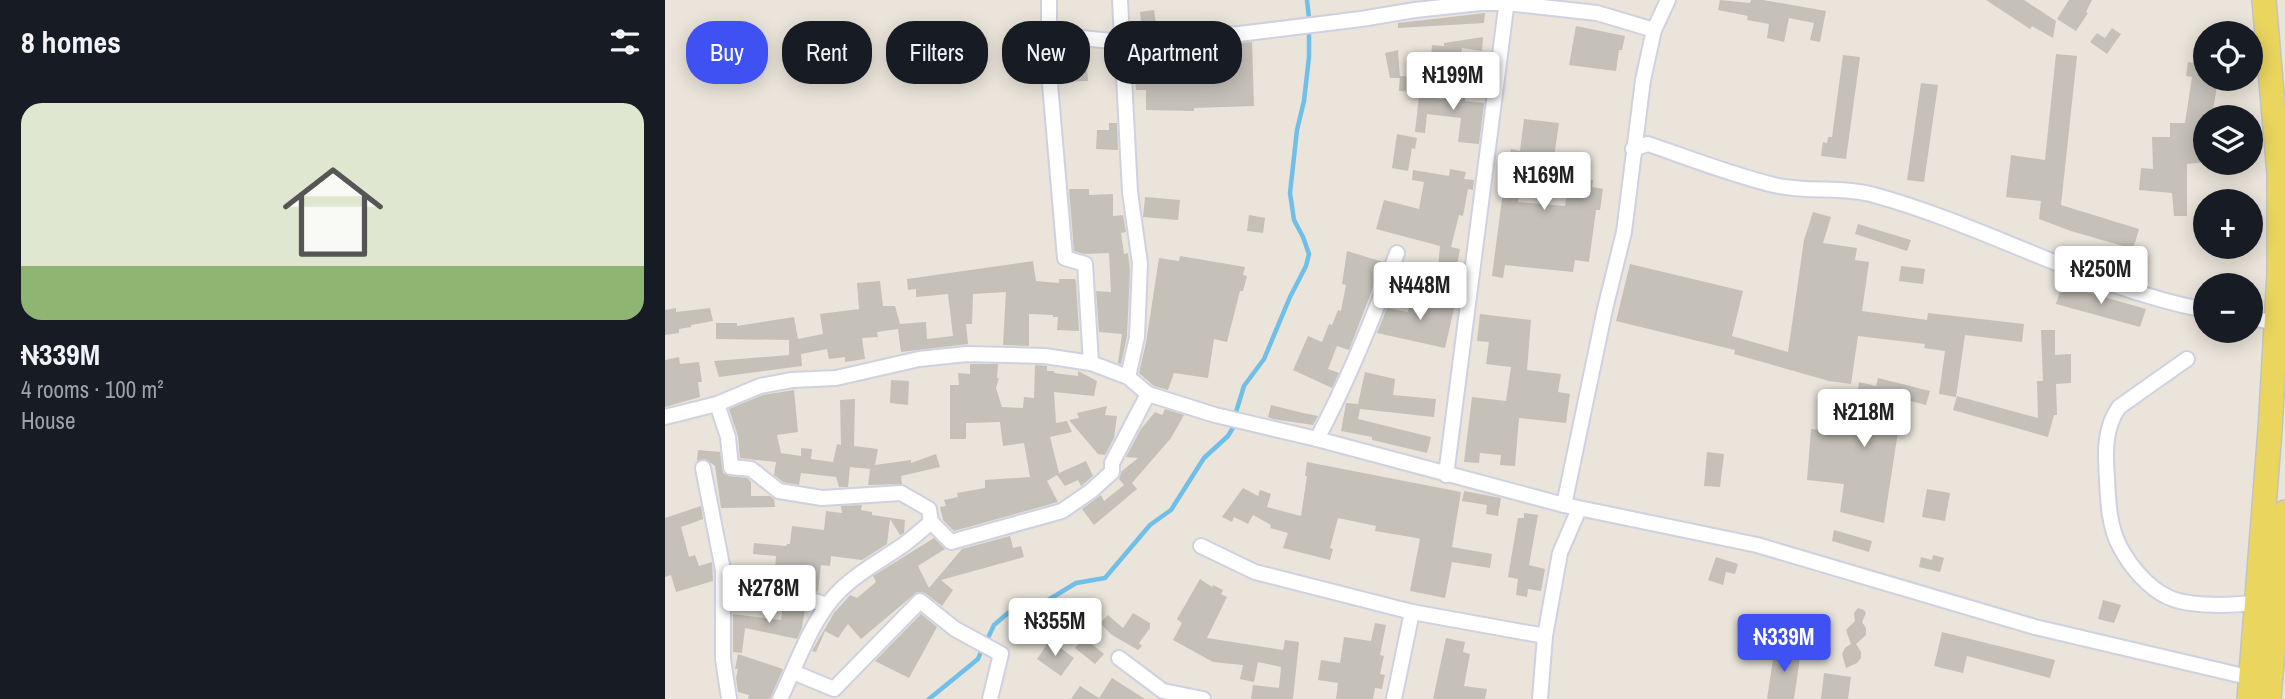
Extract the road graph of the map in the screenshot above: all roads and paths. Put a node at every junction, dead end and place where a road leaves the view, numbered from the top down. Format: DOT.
graph roads {
  1 [pos="1049,0"];
  2 [pos="1121,0"];
  3 [pos="1668,0"];
  4 [pos="2264,0"];
  5 [pos="2279,0"];
  6 [pos="1507,2"];
  7 [pos="1049,21"];
  8 [pos="1122,21"];
  9 [pos="1654,30"];
  10 [pos="1242,34"];
  11 [pos="2285,58"];
  12 [pos="1050,84"];
  13 [pos="1125,84"];
  14 [pos="1639,119"];
  15 [pos="1648,145"];
  16 [pos="1633,149"];
  17 [pos="1397,253"];
  18 [pos="2193,308"];
  19 [pos="2263,320"];
  20 [pos="2277,323"];
  21 [pos="2187,359"];
  22 [pos="1091,363"];
  23 [pos="1128,377"];
  24 [pos="1148,394"];
  25 [pos="717,404"];
  26 [pos="665,417"];
  27 [pos="1317,439"];
  28 [pos="703,468"];
  29 [pos="1447,475"];
  30 [pos="1564,505"];
  31 [pos="1579,509"];
  32 [pos="2285,512"];
  33 [pos="931,522"];
  34 [pos="1201,546"];
  35 [pos="723,591"];
  36 [pos="2258,602"];
  37 [pos="827,605"];
  38 [pos="1412,612"];
  39 [pos="1545,636"];
  40 [pos="1119,658"];
  41 [pos="793,672"];
  42 [pos="2250,688"];
  43 [pos="729,699"];
  44 [pos="780,699"];
  45 [pos="990,699"];
  46 [pos="1203,699"];
  47 [pos="1394,699"];
  48 [pos="1540,699"];
  49 [pos="2269,699"];
  1 -- 7 [label="street"];
  2 -- 8 [label="street"];
  3 -- 9 [label="street"];
  4 -- 20 [label="main road"];
  5 -- 11 [label="main road"];
  6 -- 9 [label="street"];
  6 -- 10 [label="street"];
  6 -- 29 [label="street"];
  9 -- 14 [label="street"];
  12 -- 22 [label="street"];
  13 -- 23 [label="street"];
  14 -- 15 [label="street"];
  14 -- 16 [label="street"];
  15 -- 16 [label="street"];
  15 -- 18 [label="street"];
  16 -- 30 [label="street"];
  17 -- 27 [label="street"];
  19 -- 20 [label="street"];
  20 -- 36 [label="main road"];
  21 -- 36 [label="street"];
  22 -- 23 [label="street"];
  22 -- 25 [label="street"];
  23 -- 24 [label="street"];
  24 -- 27 [label="street"];
  24 -- 33 [label="street"];
  25 -- 26 [label="street"];
  25 -- 33 [label="street"];
  27 -- 29 [label="street"];
  28 -- 35 [label="street"];
  29 -- 30 [label="street"];
  30 -- 31 [label="street"];
  31 -- 39 [label="street"];
  31 -- 42 [label="street"];
  32 -- 49 [label="main road"];
  33 -- 37 [label="street"];
  34 -- 38 [label="street"];
  35 -- 37 [label="street"];
  35 -- 43 [label="street"];
  36 -- 42 [label="main road"];
  37 -- 41 [label="street"];
  38 -- 39 [label="street"];
  38 -- 47 [label="street"];
  39 -- 48 [label="street"];
  40 -- 46 [label="street"];
  41 -- 44 [label="street"];
  41 -- 45 [label="street"];
}
